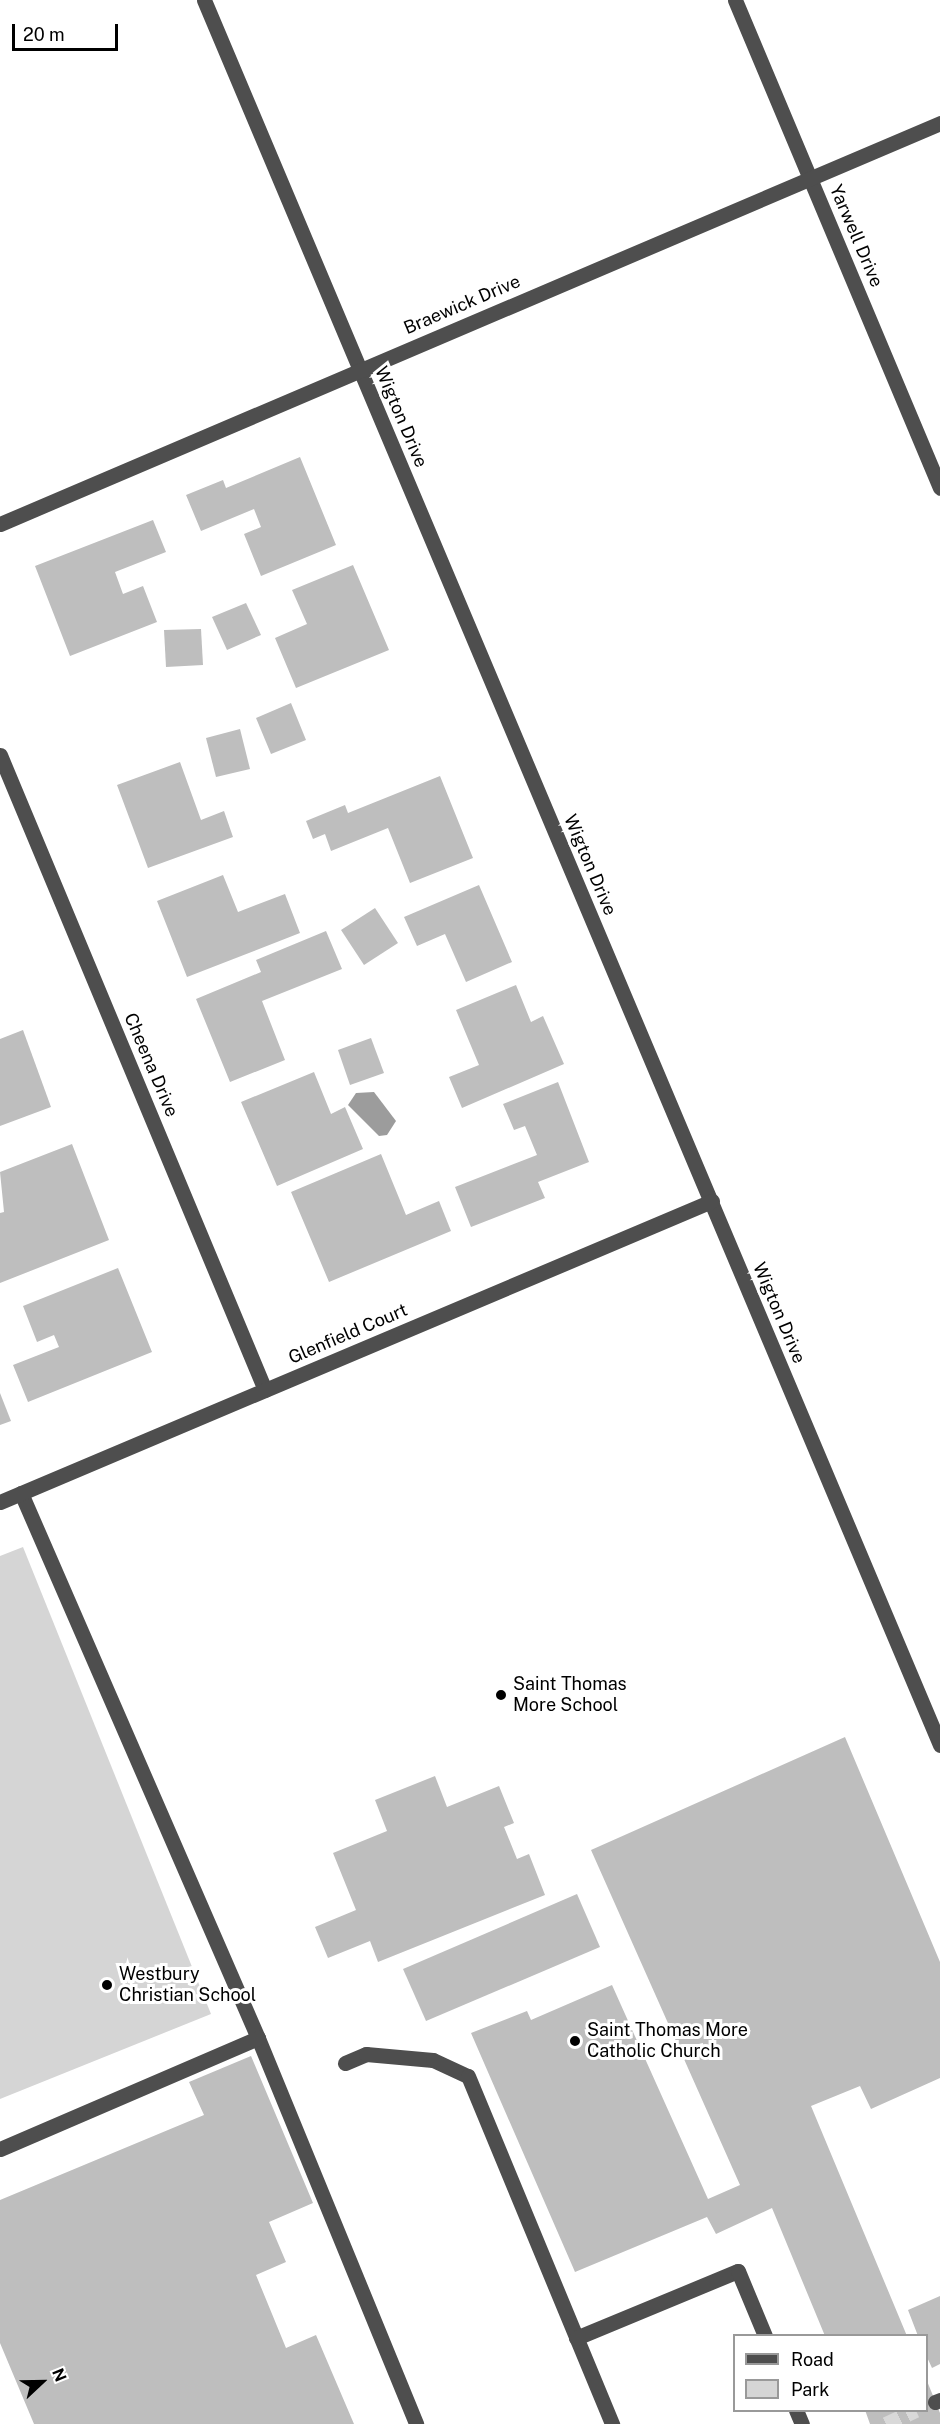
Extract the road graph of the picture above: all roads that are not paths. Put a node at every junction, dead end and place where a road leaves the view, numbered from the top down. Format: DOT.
graph roads {
  1 [pos="204,0"];
  2 [pos="735,0"];
  3 [pos="940,123"];
  4 [pos="810,178"];
  5 [pos="360,370"];
  6 [pos="940,488"];
  7 [pos="0,524"];
  8 [pos="0,755"];
  9 [pos="712,1201"];
  10 [pos="265,1390"];
  11 [pos="21,1493"];
  12 [pos="0,1502"];
  13 [pos="940,1745"];
  14 [pos="258,2038"];
  15 [pos="345,2063"];
  16 [pos="0,2149"];
  17 [pos="764,2334"];
  18 [pos="576,2338"];
  19 [pos="416,2424"];
  20 [pos="612,2424"];
  1 -- 5 [label="street, Wigton Drive"];
  2 -- 4 [label="street, Yarwell Drive"];
  3 -- 4 [label="street, Braewick Drive"];
  4 -- 5 [label="street, Braewick Drive"];
  4 -- 6 [label="street, Yarwell Drive"];
  5 -- 7 [label="street, Braewick Drive"];
  5 -- 9 [label="street, Wigton Drive"];
  8 -- 10 [label="street, Cheena Drive"];
  9 -- 10 [label="street, Glenfield Court"];
  9 -- 13 [label="street, Wigton Drive"];
  10 -- 11 [label="street, Glenfield Court"];
  11 -- 12 [label="street, Glenfield Court"];
  11 -- 14 [label="street"];
  14 -- 16 [label="street"];
  14 -- 19 [label="street"];
  15 -- 18 [label="street"];
  17 -- 18 [label="street"];
  18 -- 20 [label="street"];
}
